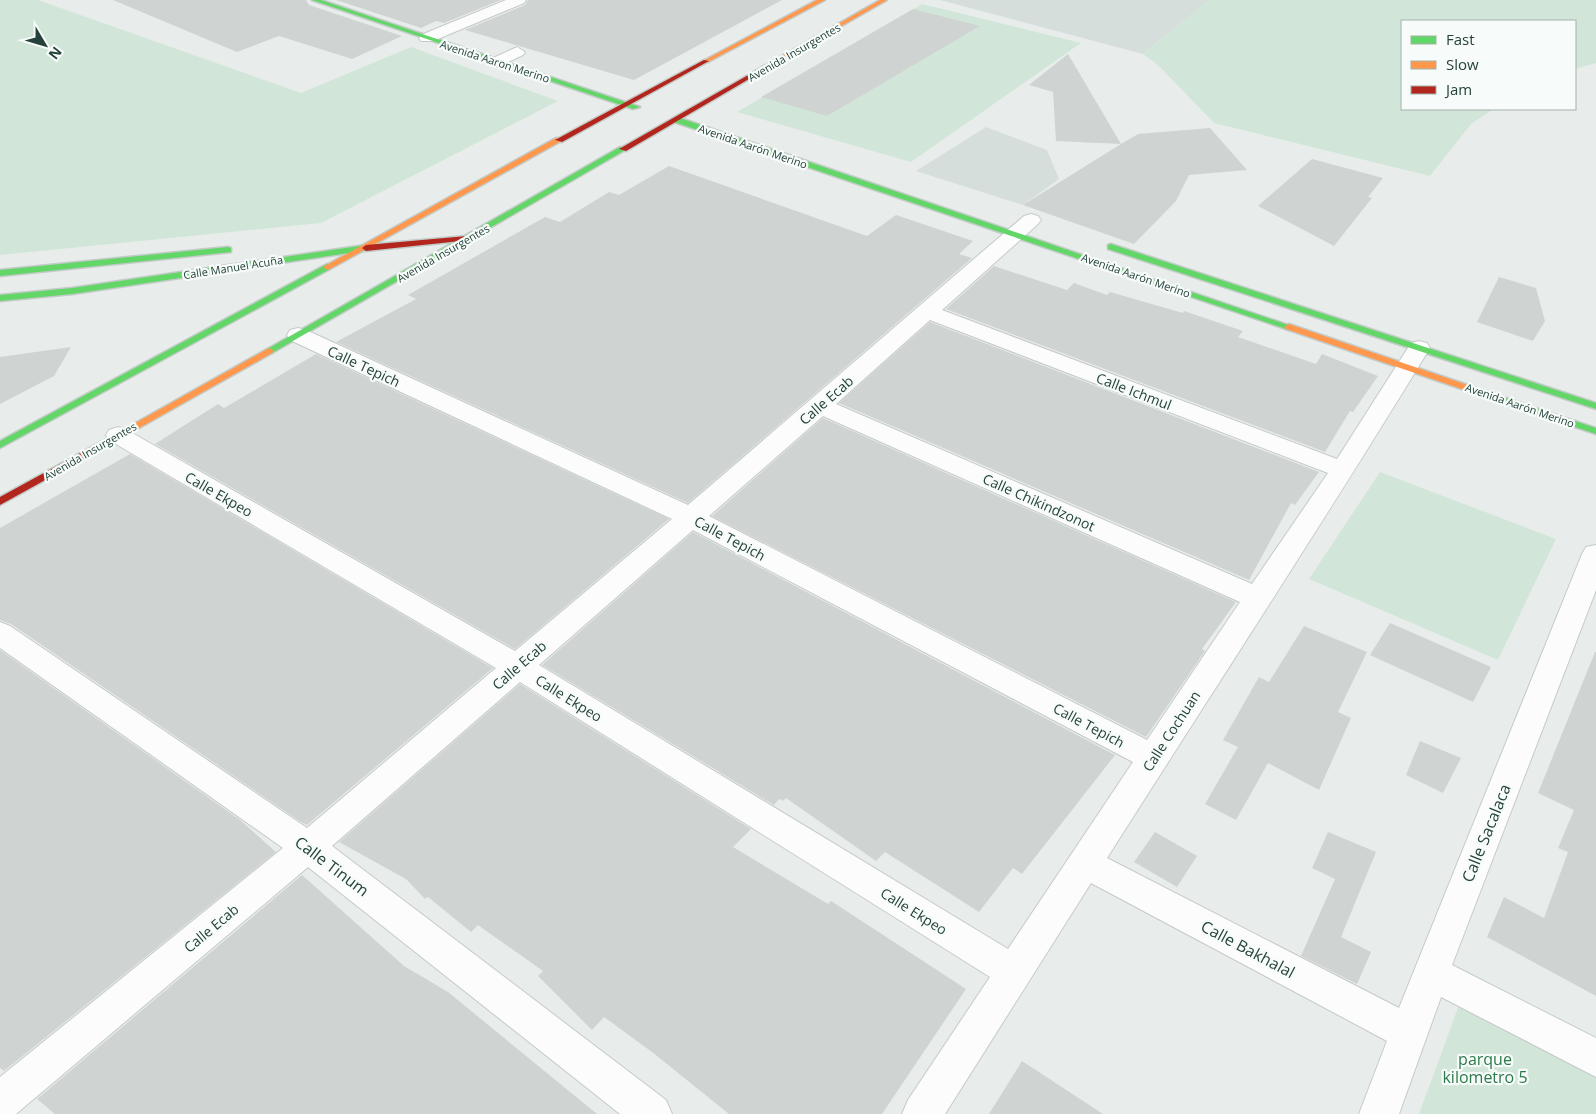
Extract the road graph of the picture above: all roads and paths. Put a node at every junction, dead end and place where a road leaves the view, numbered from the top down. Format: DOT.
graph roads {
  1 [pos="315,0"];
  2 [pos="519,0"];
  3 [pos="822,0"];
  4 [pos="884,0"];
  5 [pos="448,30"];
  6 [pos="428,31"];
  7 [pos="465,35"];
  8 [pos="498,54"];
  9 [pos="522,54"];
  10 [pos="626,88"];
  11 [pos="644,94"];
  12 [pos="661,99"];
  13 [pos="625,104"];
  14 [pos="678,104"];
  15 [pos="699,111"];
  16 [pos="677,120"];
  17 [pos="498,174"];
  18 [pos="504,185"];
  19 [pos="521,192"];
  20 [pos="550,192"];
  21 [pos="448,201"];
  22 [pos="476,201"];
  23 [pos="491,209"];
  24 [pos="493,224"];
  25 [pos="1027,224"];
  26 [pos="386,235"];
  27 [pos="347,238"];
  28 [pos="467,238"];
  29 [pos="1102,244"];
  30 [pos="362,248"];
  31 [pos="238,249"];
  32 [pos="0,273"];
  33 [pos="0,298"];
  34 [pos="926,311"];
  35 [pos="298,335"];
  36 [pos="1412,357"];
  37 [pos="820,406"];
  38 [pos="1596,406"];
  39 [pos="1596,431"];
  40 [pos="118,435"];
  41 [pos="0,445"];
  42 [pos="1343,470"];
  43 [pos="0,502"];
  44 [pos="690,517"];
  45 [pos="1596,554"];
  46 [pos="1257,598"];
  47 [pos="0,633"];
  48 [pos="517,666"];
  49 [pos="1153,758"];
  50 [pos="308,847"];
  51 [pos="1086,864"];
  52 [pos="1014,972"];
  53 [pos="1431,973"];
  54 [pos="1409,1033"];
  55 [pos="1596,1058"];
  56 [pos="0,1102"];
  57 [pos="13,1114"];
  58 [pos="652,1114"];
  59 [pos="922,1114"];
  60 [pos="1379,1114"];
  1 -- 6 [label="main road, Avenida Aaron Merino"];
  2 -- 5 [label="street"];
  3 -- 11 [label="main road"];
  4 -- 15 [label="main road, Avenida Insurgentes"];
  5 -- 6 [label="street"];
  5 -- 7 [label="main road, Avenida Aaron Merino"];
  6 -- 8 [label="main road, Avenida Aaron Merino"];
  8 -- 9 [label="street"];
  8 -- 13 [label="main road, Avenida Aaron Merino"];
  10 -- 11 [label="main road"];
  11 -- 12 [label="main road"];
  11 -- 13 [label="main road"];
  13 -- 16 [label="main road, Avenida Aaron Merino"];
  13 -- 17 [label="main road"];
  14 -- 15 [label="main road"];
  15 -- 16 [label="main road, Avenida Insurgentes"];
  16 -- 20 [label="main road, Avenida Insurgentes"];
  16 -- 25 [label="main road, Avenida Aarón Merino"];
  17 -- 18 [label="main road"];
  17 -- 21 [label="main road"];
  19 -- 20 [label="main road"];
  20 -- 24 [label="main road, Avenida Insurgentes"];
  21 -- 22 [label="main road"];
  21 -- 26 [label="main road"];
  23 -- 24 [label="main road"];
  24 -- 28 [label="main road, Avenida Insurgentes"];
  25 -- 34 [label="street, Calle Ecab"];
  25 -- 36 [label="main road, Avenida Aarón Merino"];
  26 -- 27 [label="main road"];
  26 -- 30 [label="main road"];
  28 -- 30 [label="main road, Calle Manuel Acuña"];
  28 -- 35 [label="main road, Avenida Insurgentes"];
  29 -- 36 [label="main road, Avenida Aarón Merino"];
  30 -- 33 [label="main road, Calle Manuel Acuña"];
  30 -- 41 [label="main road"];
  31 -- 32 [label="main road, Calle Manuel Acuña"];
  34 -- 37 [label="street, Calle Ecab"];
  34 -- 42 [label="street, Calle Ichmul"];
  35 -- 40 [label="main road, Avenida Insurgentes"];
  35 -- 44 [label="street, Calle Tepich"];
  36 -- 38 [label="main road, Avenida Aarón Merino"];
  36 -- 39 [label="main road, Avenida Aarón Merino"];
  36 -- 42 [label="street, Calle Cochuan"];
  37 -- 44 [label="street, Calle Ecab"];
  37 -- 46 [label="street, Calle Chikindzonot"];
  40 -- 43 [label="main road, Avenida Insurgentes"];
  40 -- 48 [label="street, Calle Ekpeo"];
  42 -- 46 [label="street, Calle Cochuan"];
  44 -- 48 [label="street, Calle Ecab"];
  44 -- 49 [label="street, Calle Tepich"];
  45 -- 53 [label="street, Calle Sacalaca"];
  46 -- 49 [label="street, Calle Cochuan"];
  47 -- 50 [label="street, Calle Tinum"];
  48 -- 50 [label="street, Calle Ecab"];
  48 -- 52 [label="street, Calle Ekpeo"];
  49 -- 51 [label="street, Calle Cochuan"];
  50 -- 56 [label="street, Calle Ecab"];
  50 -- 58 [label="street, Calle Tinum"];
  51 -- 52 [label="street, Calle Cochuan"];
  51 -- 54 [label="street, Calle Bakhalal"];
  52 -- 59 [label="street, Calle Cochuan"];
  53 -- 54 [label="street, Calle Sacalaca"];
  53 -- 55 [label="street"];
  54 -- 60 [label="street, Calle Sacalaca"];
  56 -- 57 [label="street"];
}
